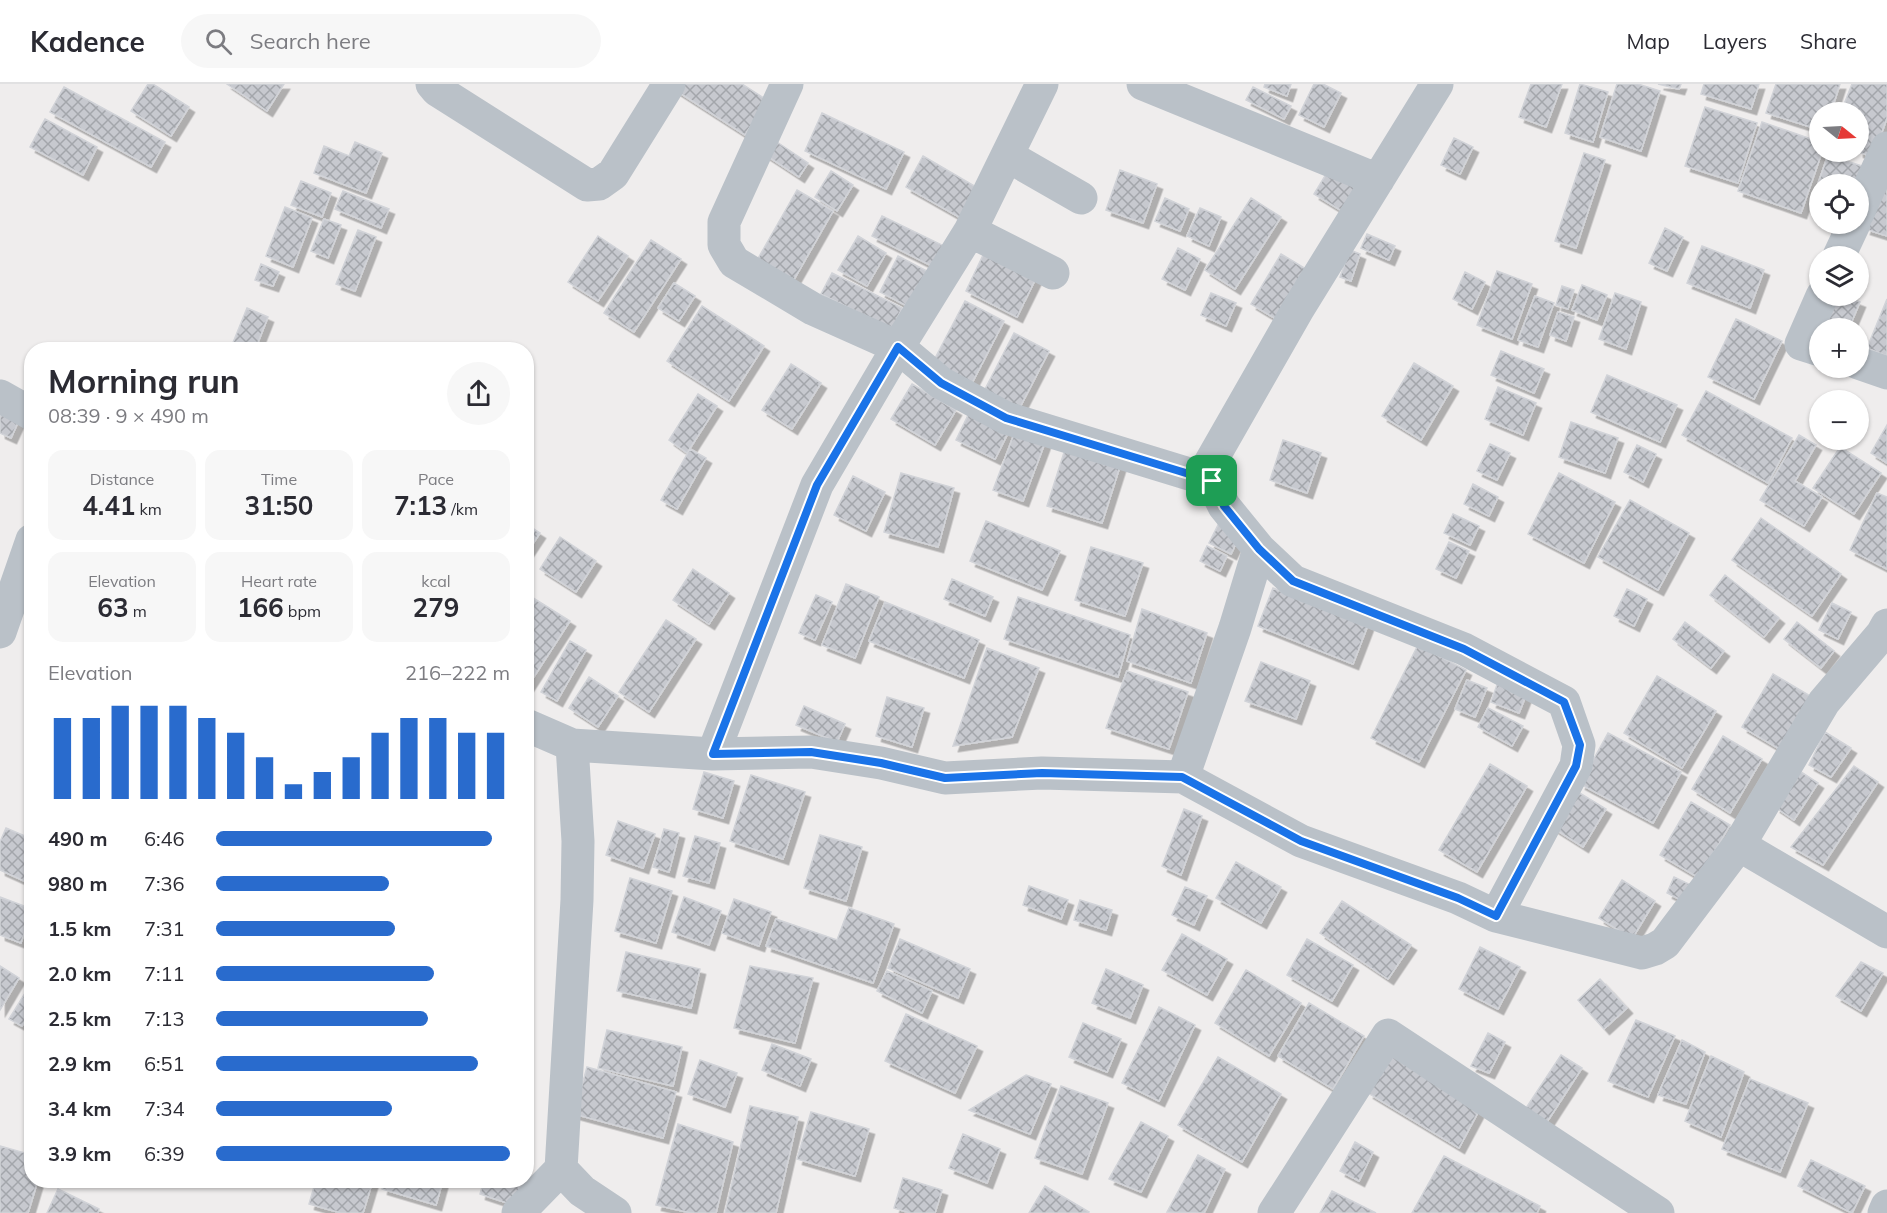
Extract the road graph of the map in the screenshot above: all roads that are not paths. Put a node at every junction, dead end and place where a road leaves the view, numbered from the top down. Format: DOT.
graph roads {
  1 [pos="432,84"];
  2 [pos="669,84"];
  3 [pos="787,84"];
  4 [pos="1042,84"];
  5 [pos="1143,84"];
  6 [pos="1437,84"];
  7 [pos="1887,148"];
  8 [pos="1008,156"];
  9 [pos="1378,180"];
  10 [pos="1869,188"];
  11 [pos="1081,198"];
  12 [pos="970,231"];
  13 [pos="1053,273"];
  14 [pos="1809,326"];
  15 [pos="898,347"];
  16 [pos="1809,347"];
  17 [pos="1869,367"];
  18 [pos="1887,373"];
  19 [pos="0,396"];
  20 [pos="24,410"];
  21 [pos="1212,481"];
  22 [pos="1259,549"];
  23 [pos="24,563"];
  24 [pos="0,632"];
  25 [pos="1885,632"];
  26 [pos="534,728"];
  27 [pos="572,745"];
  28 [pos="713,754"];
  29 [pos="1182,777"];
  30 [pos="1739,844"];
  31 [pos="1496,916"];
  32 [pos="1887,932"];
  33 [pos="561,1169"];
  34 [pos="1887,1206"];
  35 [pos="519,1213"];
  36 [pos="615,1213"];
  37 [pos="1274,1213"];
  38 [pos="1658,1213"];
  39 [pos="1884,1213"];
  1 -- 2 [label="street"];
  3 -- 15 [label="street"];
  4 -- 8 [label="street"];
  5 -- 9 [label="street"];
  6 -- 9 [label="street"];
  7 -- 10 [label="street"];
  8 -- 11 [label="street"];
  8 -- 12 [label="street"];
  9 -- 21 [label="street"];
  12 -- 13 [label="street"];
  12 -- 15 [label="street"];
  14 -- 16 [label="street"];
  15 -- 21 [label="street"];
  15 -- 28 [label="street"];
  17 -- 18 [label="street"];
  19 -- 20 [label="street"];
  21 -- 22 [label="street"];
  22 -- 29 [label="street"];
  22 -- 31 [label="street"];
  23 -- 24 [label="street"];
  25 -- 30 [label="street"];
  26 -- 27 [label="street"];
  27 -- 28 [label="street"];
  27 -- 33 [label="street"];
  28 -- 29 [label="street"];
  29 -- 31 [label="street"];
  30 -- 31 [label="street"];
  30 -- 32 [label="street"];
  33 -- 35 [label="street"];
  33 -- 36 [label="street"];
  34 -- 39 [label="street"];
  37 -- 38 [label="street"];
}
